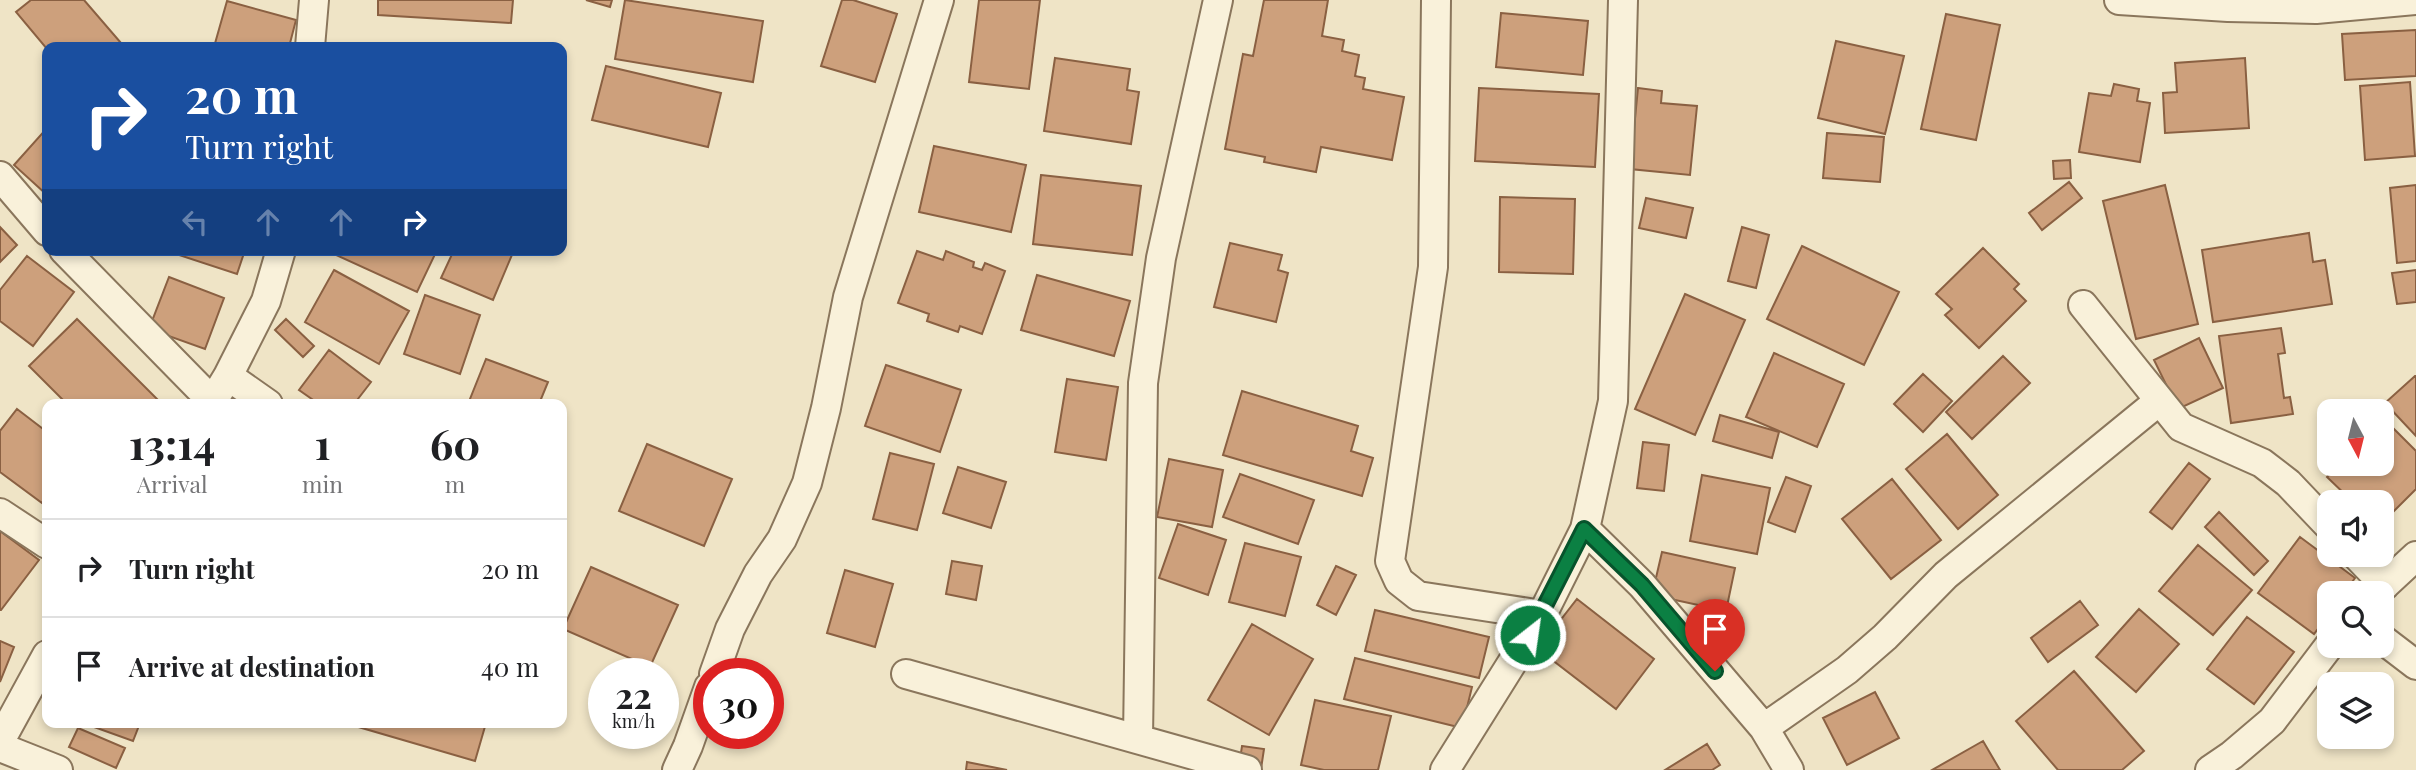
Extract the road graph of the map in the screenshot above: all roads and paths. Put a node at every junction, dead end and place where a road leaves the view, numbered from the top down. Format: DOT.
graph roads {
  1 [pos="314,0"];
  2 [pos="939,0"];
  3 [pos="1218,0"];
  4 [pos="1437,0"];
  5 [pos="1623,0"];
  6 [pos="2119,0"];
  7 [pos="2416,0"];
  8 [pos="310,42"];
  9 [pos="0,176"];
  10 [pos="42,225"];
  11 [pos="70,256"];
  12 [pos="279,256"];
  13 [pos="2083,305"];
  14 [pos="228,376"];
  15 [pos="208,399"];
  16 [pos="214,399"];
  17 [pos="261,399"];
  18 [pos="2159,401"];
  19 [pos="0,513"];
  20 [pos="2317,513"];
  21 [pos="1584,529"];
  22 [pos="42,541"];
  23 [pos="2416,556"];
  24 [pos="2389,581"];
  25 [pos="1542,615"];
  26 [pos="2394,648"];
  27 [pos="719,658"];
  28 [pos="2320,658"];
  29 [pos="42,664"];
  30 [pos="2416,665"];
  31 [pos="906,674"];
  32 [pos="1764,728"];
  33 [pos="693,732"];
  34 [pos="1138,739"];
  35 [pos="0,744"];
  36 [pos="58,770"];
  37 [pos="677,770"];
  38 [pos="1247,770"];
  39 [pos="1446,770"];
  40 [pos="1789,770"];
  41 [pos="2210,770"];
  1 -- 8 [label="street"];
  2 -- 27 [label="street"];
  3 -- 34 [label="street"];
  4 -- 25 [label="street"];
  5 -- 21 [label="street"];
  6 -- 7 [label="street"];
  9 -- 10 [label="street"];
  11 -- 15 [label="street"];
  12 -- 14 [label="street"];
  13 -- 18 [label="street"];
  14 -- 16 [label="street"];
  14 -- 17 [label="street"];
  18 -- 20 [label="street"];
  18 -- 32 [label="street"];
  19 -- 22 [label="street"];
  21 -- 25 [label="street"];
  21 -- 32 [label="street"];
  23 -- 24 [label="street"];
  25 -- 39 [label="street"];
  26 -- 30 [label="street"];
  28 -- 41 [label="street"];
  29 -- 35 [label="street"];
  31 -- 34 [label="street"];
  32 -- 40 [label="street"];
  33 -- 37 [label="street"];
  34 -- 38 [label="street"];
  35 -- 36 [label="street"];
}
